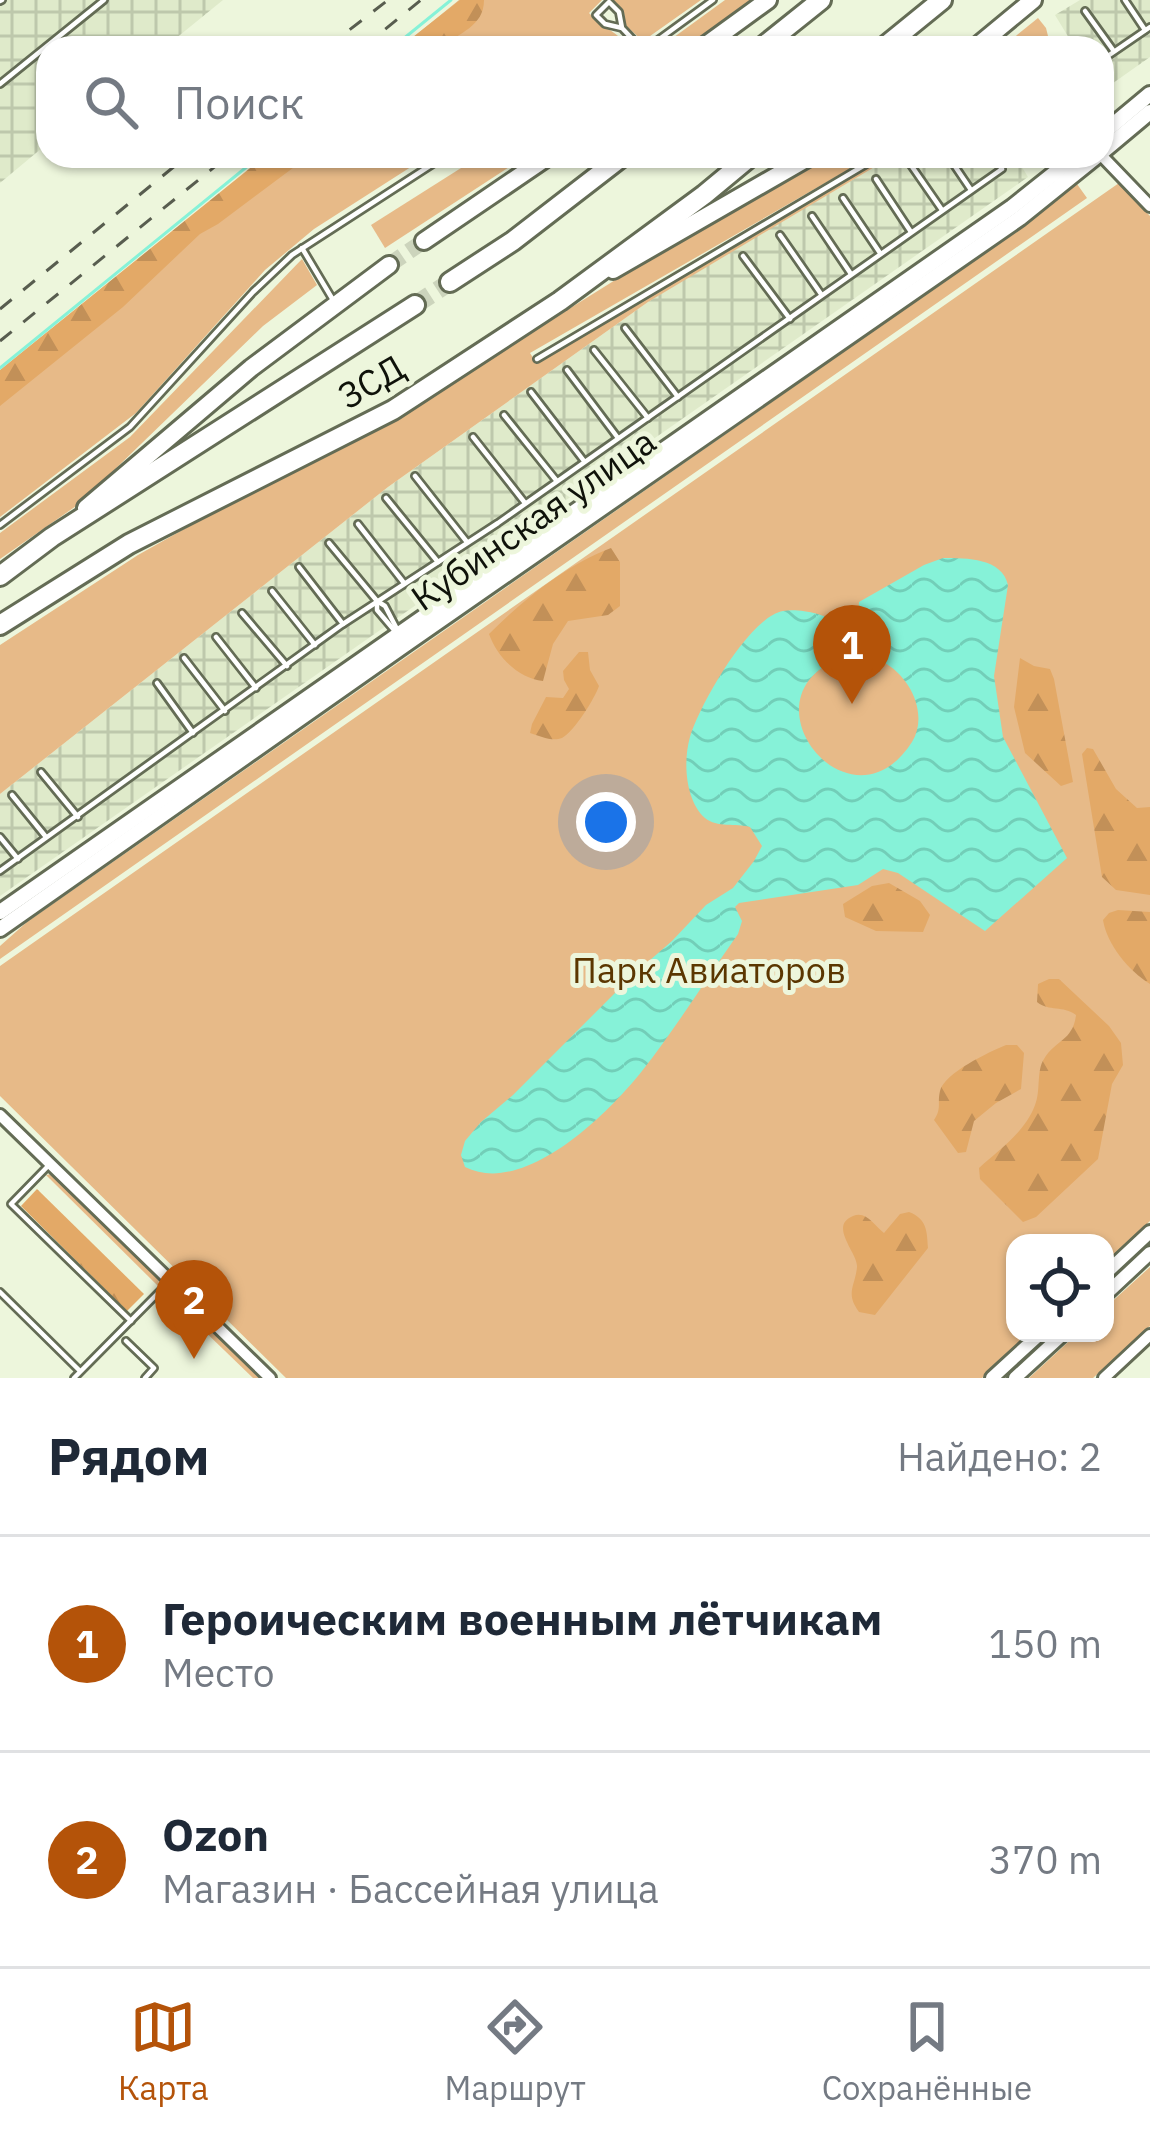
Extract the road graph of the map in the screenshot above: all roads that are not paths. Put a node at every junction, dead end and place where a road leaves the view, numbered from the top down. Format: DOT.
graph roads {
  1 [pos="104,0"];
  2 [pos="713,0"];
  3 [pos="768,0"];
  4 [pos="821,0"];
  5 [pos="941,0"];
  6 [pos="1033,0"];
  7 [pos="1125,0"];
  8 [pos="1085,11"];
  9 [pos="622,28"];
  10 [pos="1148,28"];
  11 [pos="59,36"];
  12 [pos="631,36"];
  13 [pos="661,36"];
  14 [pos="718,36"];
  15 [pos="776,36"];
  16 [pos="898,36"];
  17 [pos="990,36"];
  18 [pos="1104,36"];
  19 [pos="1114,50"];
  20 [pos="36,55"];
  21 [pos="0,84"];
  22 [pos="1150,94"];
  23 [pos="1150,112"];
  24 [pos="1114,124"];
  25 [pos="1114,142"];
  26 [pos="426,168"];
  27 [pos="531,168"];
  28 [pos="607,168"];
  29 [pos="737,168"];
  30 [pos="790,168"];
  31 [pos="859,168"];
  32 [pos="913,168"];
  33 [pos="956,168"];
  34 [pos="1001,168"];
  35 [pos="1061,168"];
  36 [pos="1082,168"];
  37 [pos="1113,168"];
  38 [pos="876,179"];
  39 [pos="971,190"];
  40 [pos="843,198"];
  41 [pos="1150,206"];
  42 [pos="942,210"];
  43 [pos="812,216"];
  44 [pos="911,232"];
  45 [pos="780,236"];
  46 [pos="424,241"];
  47 [pos="302,248"];
  48 [pos="880,253"];
  49 [pos="743,256"];
  50 [pos="389,265"];
  51 [pos="851,274"];
  52 [pos="450,282"];
  53 [pos="821,294"];
  54 [pos="560,301"];
  55 [pos="336,305"];
  56 [pos="415,305"];
  57 [pos="790,319"];
  58 [pos="625,328"];
  59 [pos="594,350"];
  60 [pos="537,359"];
  61 [pos="567,370"];
  62 [pos="531,392"];
  63 [pos="678,397"];
  64 [pos="504,415"];
  65 [pos="648,418"];
  66 [pos="472,437"];
  67 [pos="618,438"];
  68 [pos="584,461"];
  69 [pos="415,476"];
  70 [pos="556,480"];
  71 [pos="386,498"];
  72 [pos="525,502"];
  73 [pos="358,524"];
  74 [pos="0,525"];
  75 [pos="52,537"];
  76 [pos="467,542"];
  77 [pos="329,543"];
  78 [pos="438,562"];
  79 [pos="298,567"];
  80 [pos="0,576"];
  81 [pos="404,583"];
  82 [pos="272,591"];
  83 [pos="377,601"];
  84 [pos="242,613"];
  85 [pos="343,624"];
  86 [pos="0,625"];
  87 [pos="216,637"];
  88 [pos="402,639"];
  89 [pos="315,645"];
  90 [pos="184,658"];
  91 [pos="286,666"];
  92 [pos="157,682"];
  93 [pos="256,688"];
  94 [pos="225,711"];
  95 [pos="194,733"];
  96 [pos="41,772"];
  97 [pos="12,795"];
  98 [pos="78,817"];
  99 [pos="0,837"];
  100 [pos="47,838"];
  101 [pos="18,859"];
  102 [pos="0,871"];
  103 [pos="0,912"];
  104 [pos="0,929"];
  105 [pos="0,1115"];
  106 [pos="50,1164"];
  107 [pos="1150,1232"];
  108 [pos="1150,1253"];
  109 [pos="1114,1266"];
  110 [pos="170,1281"];
  111 [pos="1114,1287"];
  112 [pos="0,1292"];
  113 [pos="130,1321"];
  114 [pos="1150,1335"];
  115 [pos="126,1341"];
  116 [pos="1031,1342"];
  117 [pos="1054,1342"];
  118 [pos="80,1371"];
  119 [pos="74,1378"];
  120 [pos="145,1378"];
  121 [pos="270,1378"];
  122 [pos="992,1378"];
  123 [pos="1015,1378"];
  124 [pos="1104,1378"];
  1 -- 11 [label="lane"];
  2 -- 13 [label="lane"];
  3 -- 14 [label="main road"];
  4 -- 15 [label="highway"];
  5 -- 16 [label="highway"];
  6 -- 17 [label="main road"];
  7 -- 10 [label="lane"];
  8 -- 18 [label="lane"];
  9 -- 9 [label="lane"];
  9 -- 12 [label="lane"];
  10 -- 19 [label="lane"];
  20 -- 21 [label="lane"];
  22 -- 24 [label="main road"];
  23 -- 25 [label="main road, Кубинская улица"];
  26 -- 47 [label="lane"];
  27 -- 46 [label="main road"];
  28 -- 52 [label="highway"];
  29 -- 54 [label="highway, ЗСД"];
  30 -- 54 [label="main road"];
  31 -- 60 [label="lane"];
  32 -- 42 [label="lane"];
  33 -- 39 [label="lane"];
  34 -- 39 [label="lane"];
  35 -- 88 [label="main road, Кубинская улица"];
  36 -- 88 [label="main road, Кубинская улица"];
  37 -- 41 [label="street"];
  38 -- 44 [label="lane"];
  39 -- 42 [label="lane"];
  40 -- 48 [label="lane"];
  42 -- 44 [label="lane"];
  43 -- 51 [label="lane"];
  44 -- 48 [label="lane"];
  45 -- 53 [label="lane"];
  47 -- 55 [label="lane"];
  47 -- 74 [label="lane"];
  48 -- 51 [label="lane"];
  49 -- 57 [label="lane"];
  50 -- 55 [label="main road"];
  51 -- 53 [label="lane"];
  53 -- 57 [label="lane"];
  54 -- 86 [label="highway, ЗСД"];
  55 -- 75 [label="main road"];
  56 -- 75 [label="highway, ЗСД"];
  57 -- 63 [label="lane"];
  58 -- 63 [label="lane"];
  59 -- 65 [label="lane"];
  61 -- 67 [label="lane"];
  62 -- 68 [label="lane"];
  63 -- 65 [label="lane"];
  64 -- 70 [label="lane"];
  65 -- 67 [label="lane"];
  66 -- 72 [label="lane"];
  67 -- 68 [label="lane"];
  68 -- 70 [label="lane"];
  69 -- 76 [label="lane"];
  70 -- 72 [label="lane"];
  71 -- 78 [label="lane"];
  72 -- 76 [label="lane"];
  73 -- 81 [label="lane"];
  75 -- 80 [label="highway, ЗСД"];
  76 -- 78 [label="lane"];
  77 -- 83 [label="lane"];
  78 -- 81 [label="lane"];
  79 -- 85 [label="lane"];
  81 -- 83 [label="lane"];
  82 -- 89 [label="lane"];
  83 -- 85 [label="lane"];
  83 -- 88 [label="lane"];
  84 -- 91 [label="lane"];
  85 -- 89 [label="lane"];
  87 -- 93 [label="lane"];
  88 -- 103 [label="main road, Кубинская улица"];
  88 -- 104 [label="main road, Кубинская улица"];
  89 -- 91 [label="lane"];
  90 -- 94 [label="lane"];
  91 -- 93 [label="lane"];
  92 -- 95 [label="lane"];
  93 -- 94 [label="lane"];
  94 -- 95 [label="lane"];
  95 -- 98 [label="lane"];
  96 -- 98 [label="lane"];
  97 -- 100 [label="lane"];
  98 -- 100 [label="lane"];
  99 -- 101 [label="lane"];
  100 -- 101 [label="lane"];
  101 -- 102 [label="lane"];
  105 -- 106 [label="street"];
  106 -- 110 [label="street"];
  106 -- 113 [label="lane"];
  107 -- 109 [label="street"];
  108 -- 111 [label="street"];
  110 -- 113 [label="lane"];
  110 -- 121 [label="street"];
  112 -- 118 [label="lane"];
  113 -- 118 [label="lane"];
  114 -- 124 [label="street"];
  115 -- 120 [label="lane"];
  116 -- 122 [label="street"];
  117 -- 123 [label="street"];
  118 -- 119 [label="lane"];
}
